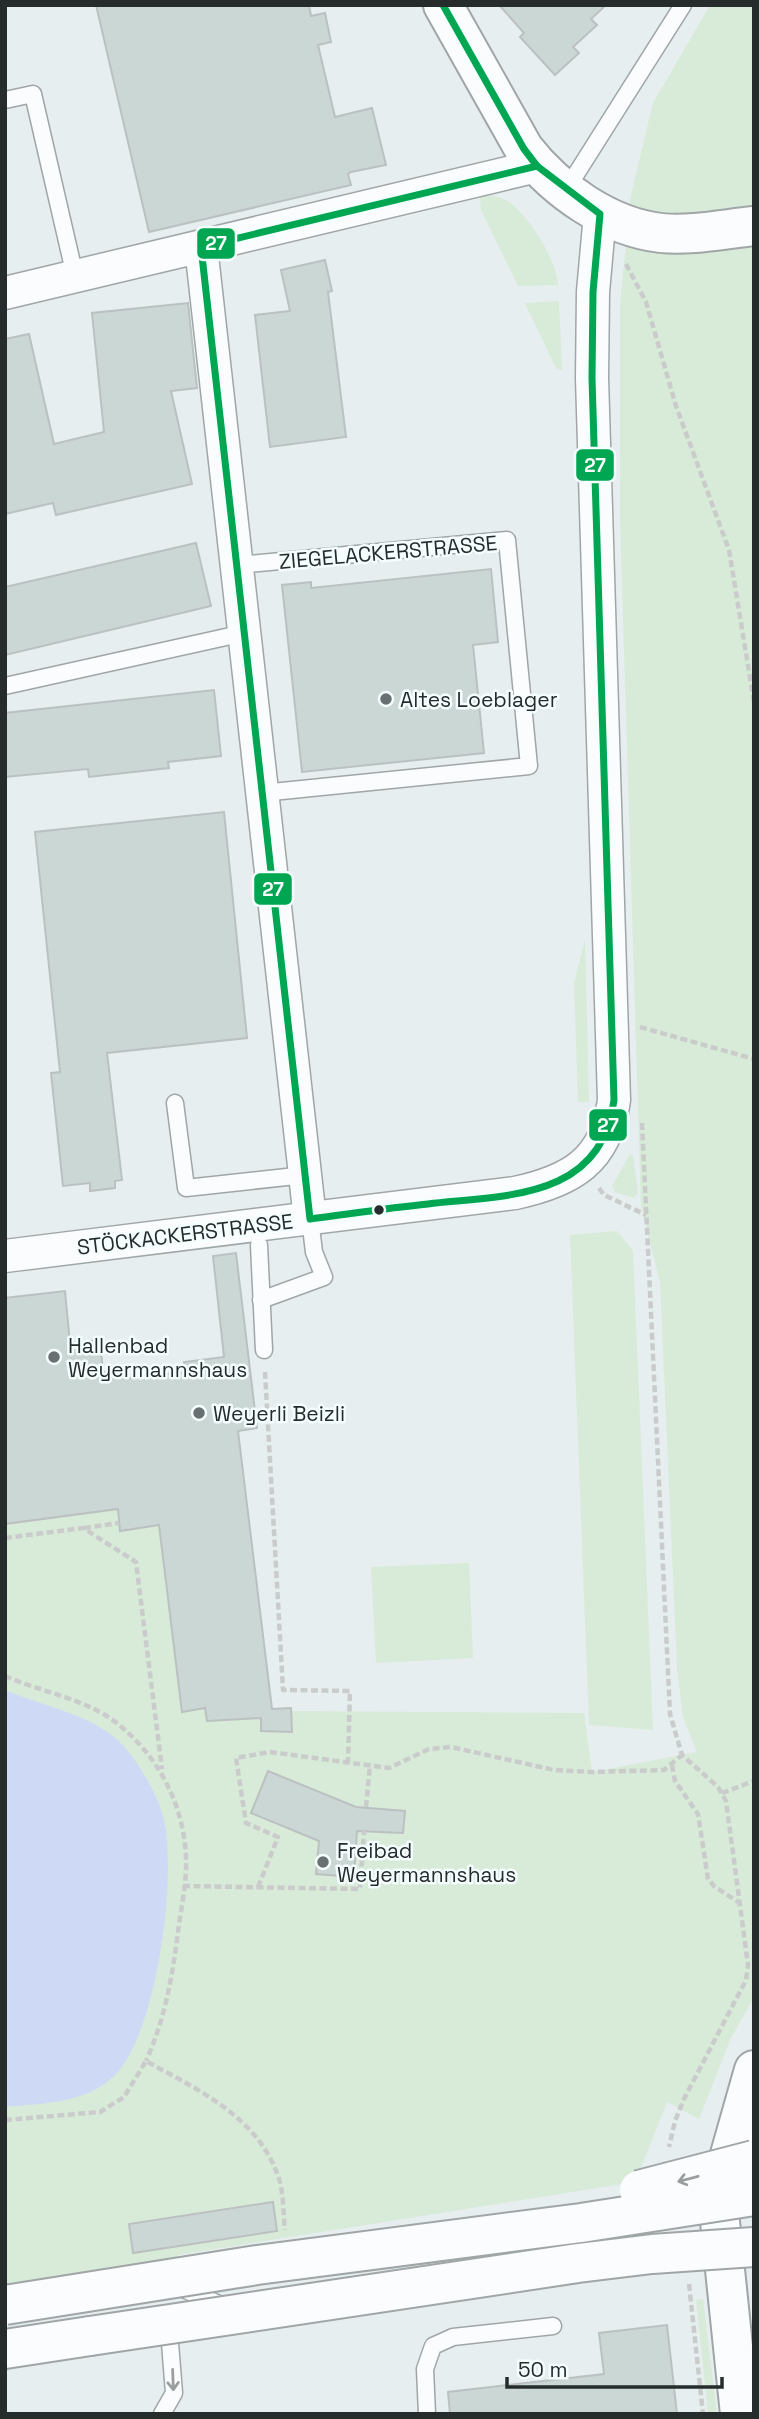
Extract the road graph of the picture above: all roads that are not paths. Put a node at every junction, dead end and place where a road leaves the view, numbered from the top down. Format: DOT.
graph roads {
  1 [pos="443,5"];
  2 [pos="683,5"];
  3 [pos="5,100"];
  4 [pos="537,166"];
  5 [pos="566,190"];
  6 [pos="600,214"];
  7 [pos="754,226"];
  8 [pos="201,247"];
  9 [pos="75,276"];
  10 [pos="5,293"];
  11 [pos="237,565"];
  12 [pos="244,633"];
  13 [pos="5,687"];
  14 [pos="262,793"];
  15 [pos="175,1103"];
  16 [pos="305,1175"];
  17 [pos="310,1219"];
  18 [pos="259,1245"];
  19 [pos="5,1256"];
  20 [pos="261,1300"];
  21 [pos="264,1350"];
  22 [pos="754,2070"];
  23 [pos="741,2159"];
  24 [pos="754,2196"];
  25 [pos="726,2230"];
  26 [pos="666,2244"];
  27 [pos="754,2247"];
  28 [pos="257,2264"];
  29 [pos="5,2307"];
  30 [pos="242,2313"];
  31 [pos="553,2326"];
  32 [pos="5,2349"];
  33 [pos="162,2414"];
  34 [pos="427,2414"];
  35 [pos="740,2414"];
  1 -- 4 [label="main road"];
  2 -- 5 [label="lane"];
  3 -- 9 [label="lane"];
  4 -- 5 [label="main road"];
  4 -- 8 [label="street"];
  5 -- 6 [label="main road"];
  6 -- 7 [label="main road"];
  6 -- 17 [label="street, STÖCKACKERSTRASSE"];
  8 -- 9 [label="street"];
  8 -- 11 [label="street"];
  9 -- 10 [label="street"];
  11 -- 12 [label="street"];
  11 -- 14 [label="lane, ZIEGELACKERSTRASSE"];
  12 -- 13 [label="lane"];
  12 -- 14 [label="street"];
  14 -- 16 [label="street"];
  15 -- 16 [label="lane"];
  16 -- 17 [label="street"];
  17 -- 19 [label="street, STÖCKACKERSTRASSE"];
  17 -- 20 [label="lane"];
  18 -- 20 [label="lane"];
  20 -- 21 [label="lane"];
  22 -- 23 [label="main road"];
  23 -- 25 [label="main road"];
  23 -- 28 [label="main road, one-way, bridge"];
  24 -- 28 [label="main road, bridge"];
  25 -- 26 [label="main road, bridge"];
  25 -- 35 [label="main road"];
  26 -- 27 [label="main road, bridge"];
  26 -- 30 [label="lane"];
  26 -- 32 [label="main road, bridge"];
  28 -- 29 [label="main road, bridge"];
  29 -- 30 [label="lane"];
  30 -- 33 [label="lane, one-way"];
  31 -- 34 [label="lane"];
}
